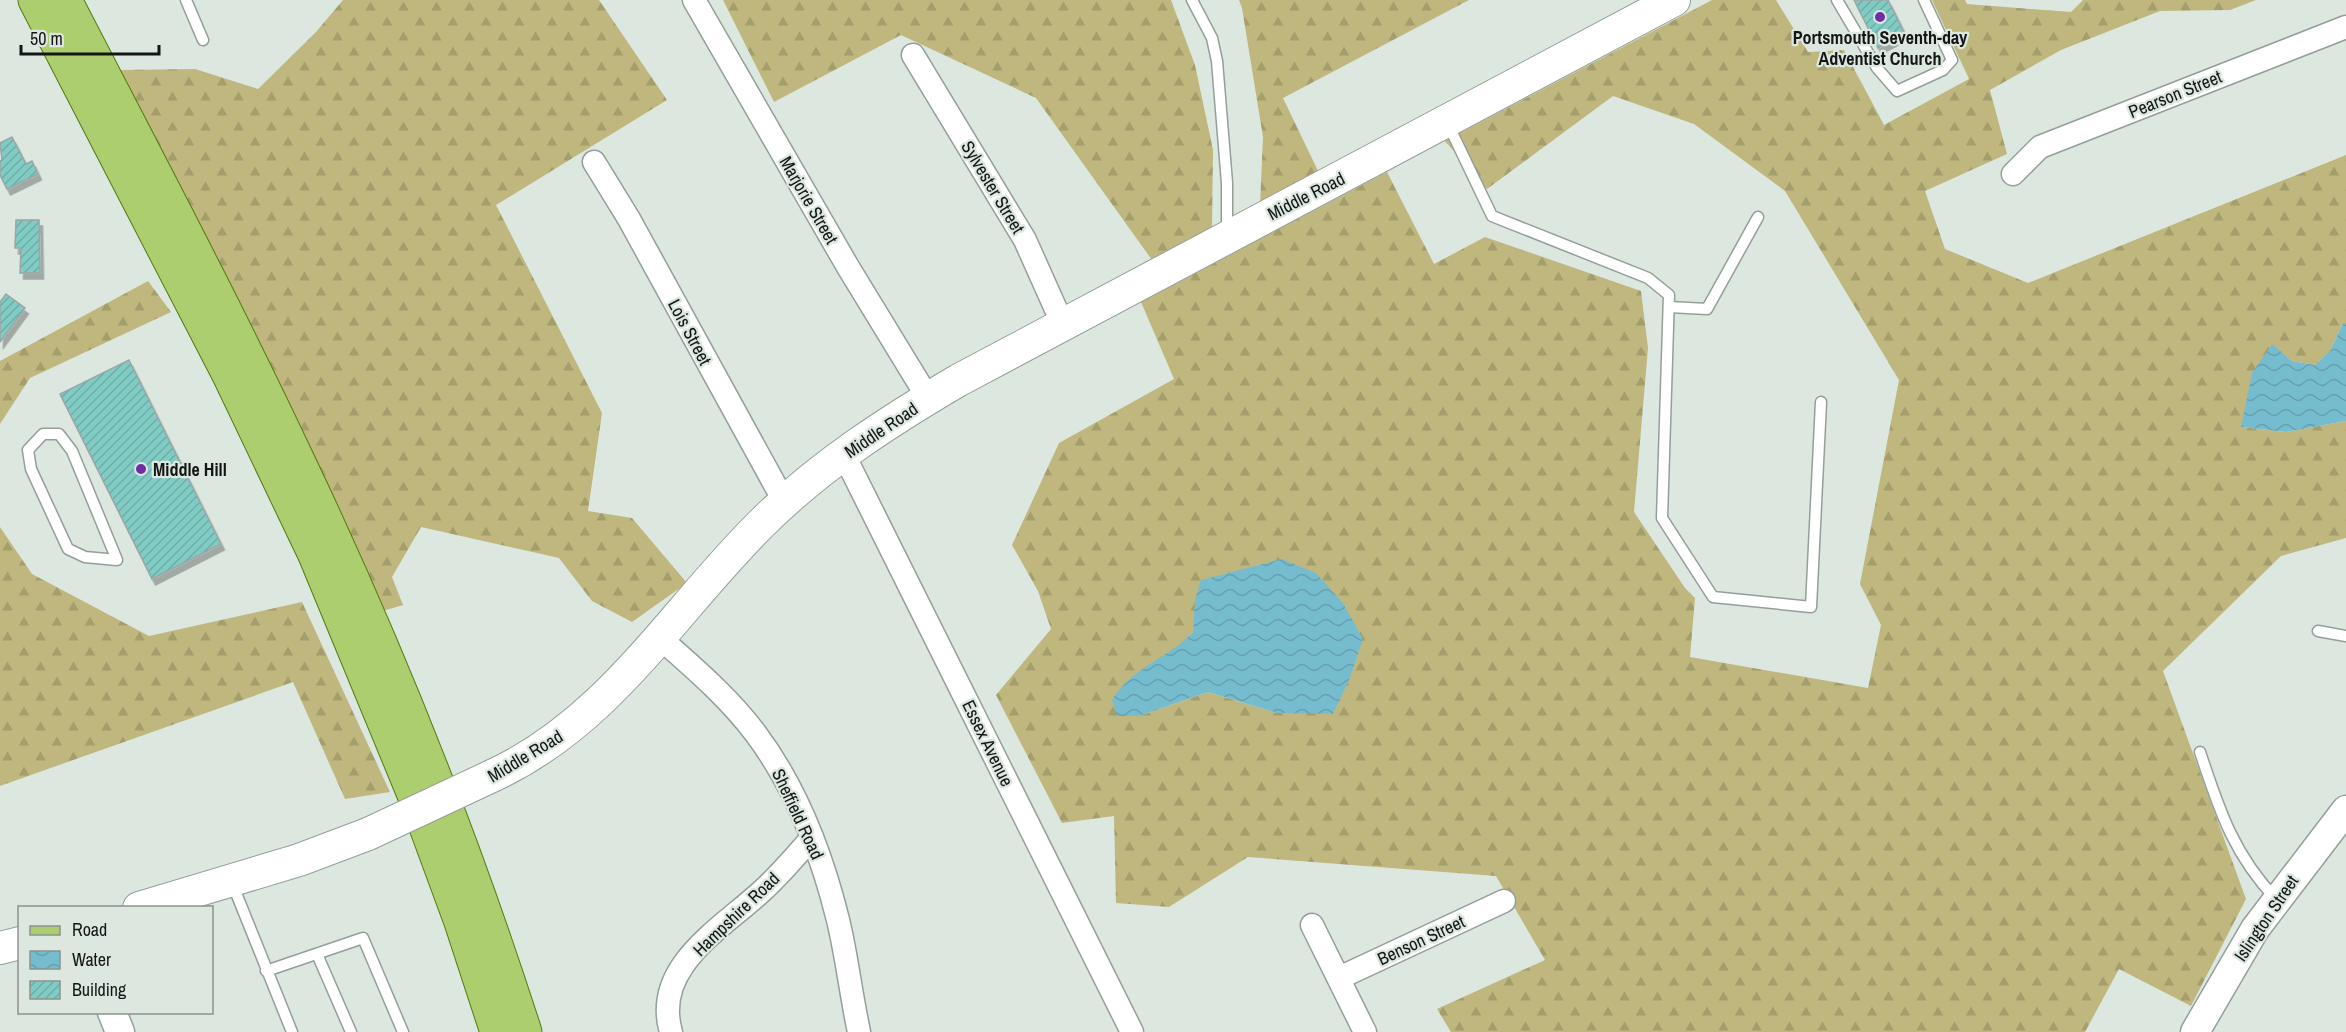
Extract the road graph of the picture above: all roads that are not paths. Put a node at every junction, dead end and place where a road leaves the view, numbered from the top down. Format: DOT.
graph roads {
  1 [pos="35,0"];
  2 [pos="65,0"];
  3 [pos="186,0"];
  4 [pos="694,0"];
  5 [pos="1192,0"];
  6 [pos="1674,0"];
  7 [pos="1838,0"];
  8 [pos="1924,0"];
  9 [pos="2346,27"];
  10 [pos="204,40"];
  11 [pos="913,55"];
  12 [pos="1447,122"];
  13 [pos="594,162"];
  14 [pos="2013,174"];
  15 [pos="1758,217"];
  16 [pos="1227,237"];
  17 [pos="1669,308"];
  18 [pos="1063,325"];
  19 [pos="928,398"];
  20 [pos="1821,402"];
  21 [pos="844,454"];
  22 [pos="784,503"];
  23 [pos="117,560"];
  24 [pos="2318,631"];
  25 [pos="2346,636"];
  26 [pos="660,638"];
  27 [pos="2200,752"];
  28 [pos="2346,810"];
  29 [pos="813,837"];
  30 [pos="231,880"];
  31 [pos="2276,899"];
  32 [pos="1504,901"];
  33 [pos="146,906"];
  34 [pos="1312,925"];
  35 [pos="18,944"];
  36 [pos="0,948"];
  37 [pos="316,954"];
  38 [pos="266,971"];
  39 [pos="1339,978"];
  40 [pos="113,1014"];
  41 [pos="120,1032"];
  42 [pos="292,1032"];
  43 [pos="351,1032"];
  44 [pos="403,1032"];
  45 [pos="497,1032"];
  46 [pos="525,1032"];
  47 [pos="671,1032"];
  48 [pos="859,1032"];
  49 [pos="1132,1032"];
  50 [pos="1365,1032"];
  51 [pos="2196,1032"];
  1 -- 45 [label="main road"];
  2 -- 46 [label="main road"];
  3 -- 10 [label="lane"];
  4 -- 19 [label="street, Marjorie Street"];
  5 -- 16 [label="lane"];
  6 -- 12 [label="main road, Middle Road"];
  7 -- 8 [label="lane"];
  9 -- 14 [label="street, Pearson Street"];
  11 -- 18 [label="street, Sylvester Street"];
  12 -- 16 [label="main road, Middle Road"];
  12 -- 17 [label="lane"];
  13 -- 22 [label="street, Lois Street"];
  15 -- 17 [label="lane"];
  16 -- 18 [label="main road, Middle Road"];
  17 -- 20 [label="lane"];
  18 -- 19 [label="main road, Middle Road"];
  19 -- 21 [label="main road, Middle Road"];
  21 -- 22 [label="main road, Middle Road"];
  21 -- 49 [label="street, Essex Avenue"];
  22 -- 26 [label="main road, Middle Road"];
  23 -- 23 [label="lane"];
  24 -- 25 [label="lane"];
  26 -- 29 [label="street, Sheffield Road"];
  26 -- 30 [label="main road, Middle Road, bridge"];
  27 -- 31 [label="lane"];
  28 -- 31 [label="street, Islington Street"];
  29 -- 47 [label="street, Hampshire Road"];
  29 -- 48 [label="street, Sheffield Road"];
  30 -- 33 [label="main road, Middle Road"];
  30 -- 38 [label="lane"];
  31 -- 51 [label="street, Islington Street"];
  32 -- 39 [label="street, Benson Street"];
  34 -- 39 [label="street"];
  35 -- 36 [label="main road"];
  37 -- 38 [label="lane"];
  37 -- 43 [label="lane"];
  37 -- 44 [label="lane"];
  38 -- 42 [label="lane"];
  39 -- 50 [label="street"];
  40 -- 41 [label="street"];
}
